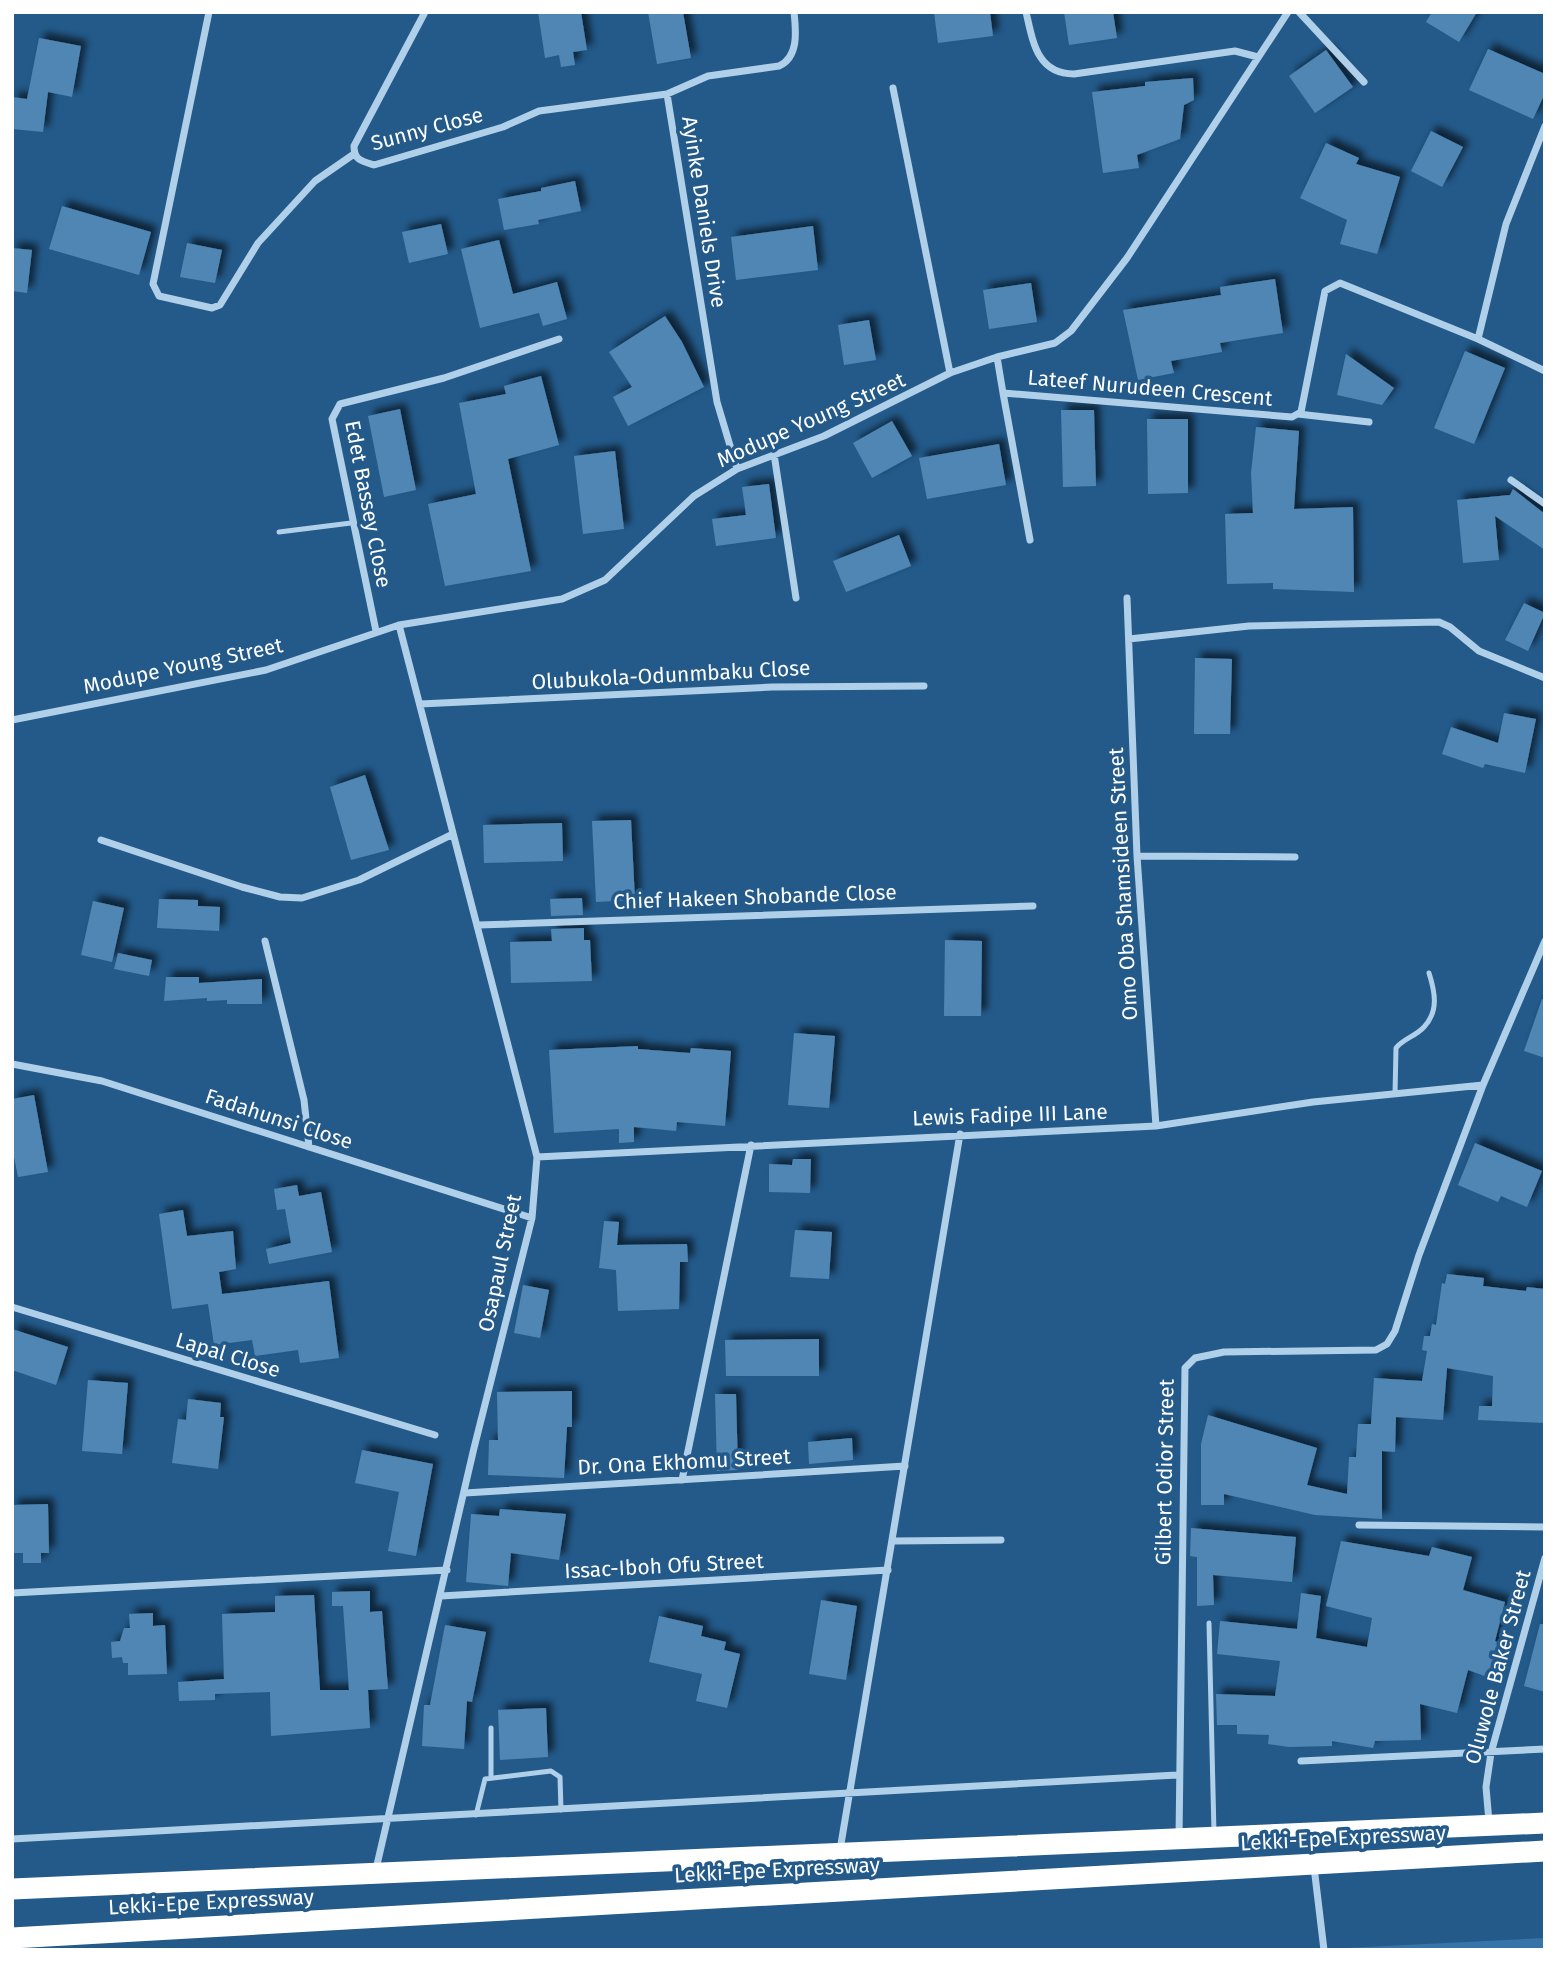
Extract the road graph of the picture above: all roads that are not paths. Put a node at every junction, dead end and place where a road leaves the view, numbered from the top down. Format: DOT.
graph roads {
  1 [pos="209,12"];
  2 [pos="425,12"];
  3 [pos="794,12"];
  4 [pos="1026,12"];
  5 [pos="1288,12"];
  6 [pos="1299,12"];
  7 [pos="1258,57"];
  8 [pos="1364,82"];
  9 [pos="893,88"];
  10 [pos="667,94"];
  11 [pos="1545,126"];
  12 [pos="354,154"];
  13 [pos="559,339"];
  14 [pos="1478,339"];
  15 [pos="997,357"];
  16 [pos="1545,371"];
  17 [pos="950,373"];
  18 [pos="1003,393"];
  19 [pos="1298,414"];
  20 [pos="1369,422"];
  21 [pos="774,454"];
  22 [pos="737,469"];
  23 [pos="1511,480"];
  24 [pos="1545,505"];
  25 [pos="351,523"];
  26 [pos="279,532"];
  27 [pos="1030,540"];
  28 [pos="796,598"];
  29 [pos="1127,598"];
  30 [pos="399,625"];
  31 [pos="376,631"];
  32 [pos="1129,639"];
  33 [pos="1545,678"];
  34 [pos="924,686"];
  35 [pos="420,705"];
  36 [pos="12,720"];
  37 [pos="453,834"];
  38 [pos="101,840"];
  39 [pos="1137,856"];
  40 [pos="1295,857"];
  41 [pos="1033,906"];
  42 [pos="479,925"];
  43 [pos="1545,941"];
  44 [pos="265,942"];
  45 [pos="1429,973"];
  46 [pos="12,1064"];
  47 [pos="1483,1085"];
  48 [pos="1395,1094"];
  49 [pos="1156,1126"];
  50 [pos="960,1134"];
  51 [pos="751,1145"];
  52 [pos="309,1147"];
  53 [pos="537,1157"];
  54 [pos="532,1217"];
  55 [pos="12,1307"];
  56 [pos="435,1435"];
  57 [pos="905,1466"];
  58 [pos="682,1480"];
  59 [pos="465,1493"];
  60 [pos="1359,1525"];
  61 [pos="1545,1527"];
  62 [pos="1001,1540"];
  63 [pos="892,1541"];
  64 [pos="1545,1558"];
  65 [pos="447,1570"];
  66 [pos="888,1570"];
  67 [pos="12,1593"];
  68 [pos="441,1596"];
  69 [pos="1209,1623"];
  70 [pos="491,1728"];
  71 [pos="1545,1749"];
  72 [pos="1491,1753"];
  73 [pos="1301,1761"];
  74 [pos="1177,1775"];
  75 [pos="491,1776"];
  76 [pos="851,1794"];
  77 [pos="561,1810"];
  78 [pos="476,1815"];
  79 [pos="388,1820"];
  80 [pos="1545,1823"];
  81 [pos="1489,1826"];
  82 [pos="12,1839"];
  83 [pos="1214,1839"];
  84 [pos="1179,1841"];
  85 [pos="1545,1851"];
  86 [pos="839,1854"];
  87 [pos="1314,1864"];
  88 [pos="376,1870"];
  89 [pos="12,1888"];
  90 [pos="12,1938"];
  91 [pos="1324,1950"];
  1 -- 12 [label="street"];
  2 -- 12 [label="street, Sunny Close"];
  3 -- 10 [label="street, Ayinke Daniels Drive"];
  4 -- 7 [label="street"];
  5 -- 7 [label="street, Modupe Young Street"];
  6 -- 8 [label="street"];
  7 -- 15 [label="street, Modupe Young Street"];
  9 -- 17 [label="street"];
  10 -- 12 [label="street, Sunny Close"];
  10 -- 22 [label="street, Ayinke Daniels Drive"];
  11 -- 14 [label="street"];
  13 -- 25 [label="street, Edet Bassey Close"];
  14 -- 16 [label="street, Lateef Nurudeen Crescent"];
  14 -- 19 [label="street, Lateef Nurudeen Crescent"];
  15 -- 17 [label="street, Modupe Young Street"];
  15 -- 18 [label="street, Lateef Nurudeen Crescent"];
  17 -- 21 [label="street, Modupe Young Street"];
  18 -- 19 [label="street, Lateef Nurudeen Crescent"];
  18 -- 27 [label="street"];
  19 -- 20 [label="street"];
  21 -- 22 [label="street, Modupe Young Street"];
  21 -- 28 [label="street"];
  22 -- 30 [label="street, Modupe Young Street"];
  23 -- 24 [label="street"];
  25 -- 26 [label="lane"];
  25 -- 31 [label="street, Edet Bassey Close"];
  29 -- 32 [label="street, Omo Oba Shamsideen Street"];
  30 -- 31 [label="street, Modupe Young Street"];
  30 -- 35 [label="street, Osapaul Street"];
  31 -- 36 [label="street, Modupe Young Street"];
  32 -- 33 [label="street"];
  32 -- 39 [label="street, Omo Oba Shamsideen Street"];
  34 -- 35 [label="street, Olubukola-Odunmbaku Close"];
  35 -- 37 [label="street, Osapaul Street"];
  37 -- 38 [label="street"];
  37 -- 42 [label="street, Osapaul Street"];
  39 -- 40 [label="street"];
  39 -- 49 [label="street, Omo Oba Shamsideen Street"];
  41 -- 42 [label="street, Chief Hakeen Shobande Close"];
  42 -- 53 [label="street, Osapaul Street"];
  43 -- 47 [label="street, Gilbert Odior Street"];
  44 -- 52 [label="street"];
  45 -- 48 [label="lane"];
  46 -- 52 [label="street, Fadahunsi Close"];
  47 -- 48 [label="street, Lewis Fadipe III Lane"];
  47 -- 74 [label="street, Gilbert Odior Street"];
  48 -- 49 [label="street, Lewis Fadipe III Lane"];
  49 -- 50 [label="street, Lewis Fadipe III Lane"];
  50 -- 51 [label="street, Lewis Fadipe III Lane"];
  50 -- 57 [label="street"];
  51 -- 53 [label="street, Lewis Fadipe III Lane"];
  51 -- 58 [label="street"];
  52 -- 54 [label="street, Fadahunsi Close"];
  53 -- 54 [label="street, Osapaul Street"];
  54 -- 59 [label="street, Osapaul Street"];
  55 -- 56 [label="street, Lapal Close"];
  57 -- 58 [label="street, Dr. Ona Ekhomu Street"];
  57 -- 63 [label="street"];
  58 -- 59 [label="street, Dr. Ona Ekhomu Street"];
  59 -- 65 [label="street, Osapaul Street"];
  60 -- 61 [label="street"];
  62 -- 63 [label="street"];
  63 -- 66 [label="street"];
  64 -- 72 [label="street, Oluwole Baker Street"];
  65 -- 67 [label="street"];
  65 -- 68 [label="street, Osapaul Street"];
  66 -- 68 [label="street, Issac-Iboh Ofu Street"];
  66 -- 76 [label="street"];
  68 -- 79 [label="street, Osapaul Street"];
  69 -- 83 [label="lane"];
  70 -- 75 [label="lane"];
  71 -- 72 [label="street"];
  72 -- 73 [label="street"];
  72 -- 81 [label="street, Oluwole Baker Street"];
  74 -- 76 [label="street"];
  74 -- 84 [label="street, Gilbert Odior Street"];
  75 -- 77 [label="lane"];
  75 -- 78 [label="lane"];
  76 -- 77 [label="street"];
  76 -- 86 [label="street"];
  77 -- 78 [label="street"];
  78 -- 79 [label="street"];
  79 -- 82 [label="street"];
  79 -- 88 [label="street, Osapaul Street"];
  80 -- 81 [label="highway, Lekki-Epe Expressway"];
  81 -- 83 [label="highway, Lekki-Epe Expressway"];
  83 -- 84 [label="highway, Lekki-Epe Expressway"];
  84 -- 86 [label="highway, Lekki-Epe Expressway"];
  85 -- 87 [label="highway, Lekki-Epe Expressway"];
  86 -- 88 [label="highway, Lekki-Epe Expressway"];
  87 -- 90 [label="highway, Lekki-Epe Expressway"];
  87 -- 91 [label="street"];
  88 -- 89 [label="highway, Lekki-Epe Expressway"];
}
